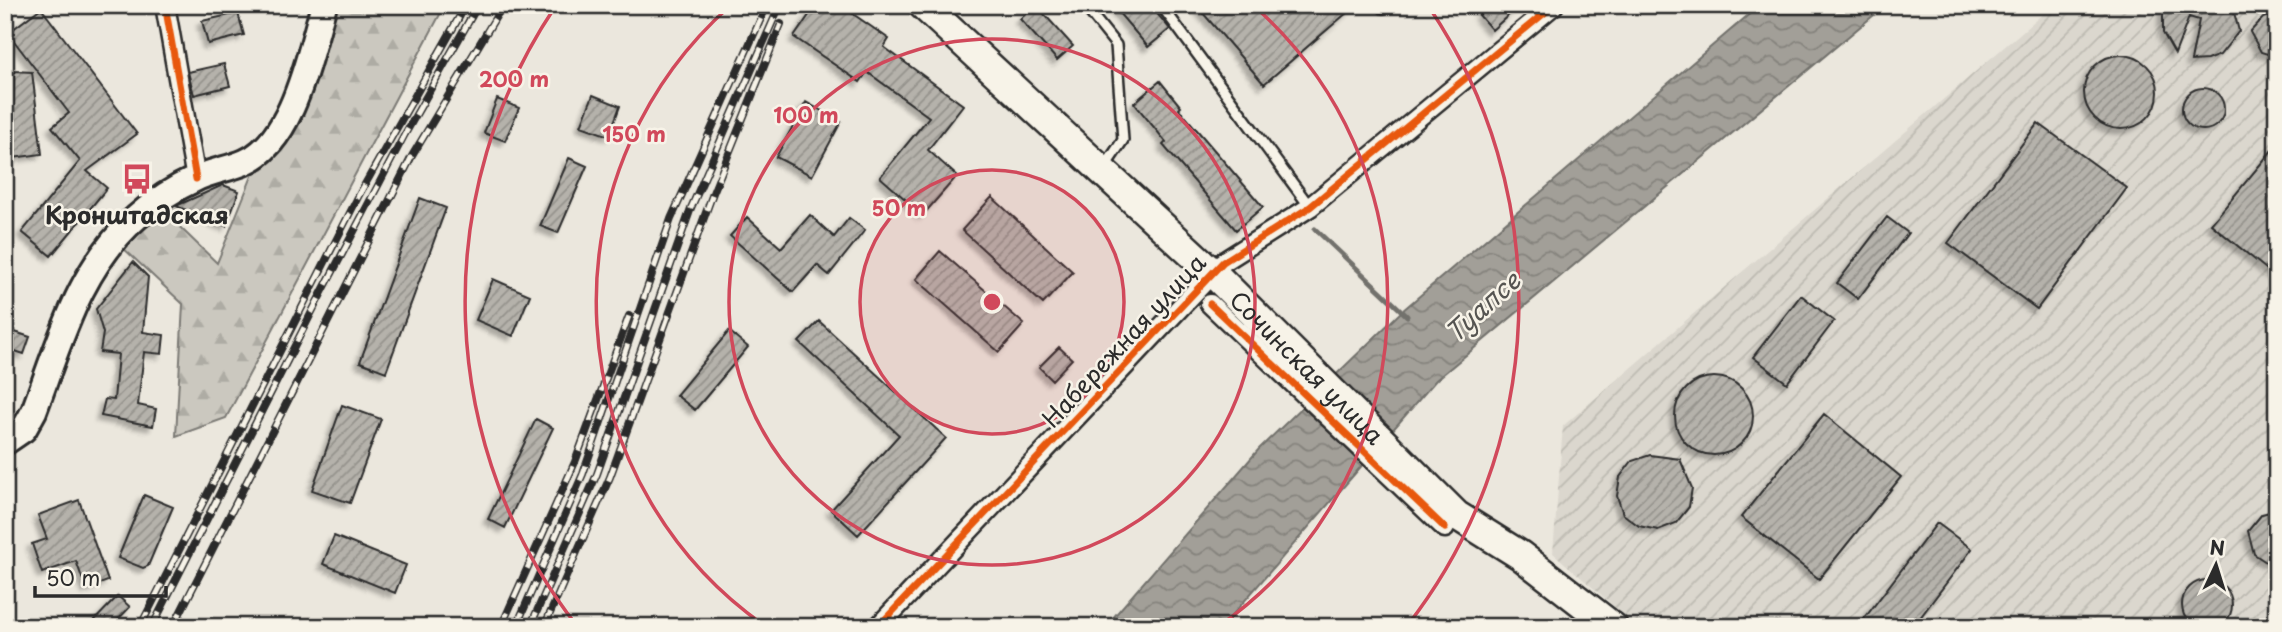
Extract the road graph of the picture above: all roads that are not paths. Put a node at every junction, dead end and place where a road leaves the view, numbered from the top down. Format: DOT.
graph roads {
  1 [pos="165,5"];
  2 [pos="324,5"];
  3 [pos="923,5"];
  4 [pos="1084,5"];
  5 [pos="1161,5"];
  6 [pos="1554,5"];
  7 [pos="1103,170"];
  8 [pos="195,178"];
  9 [pos="1310,207"];
  10 [pos="1213,285"];
  11 [pos="5,442"];
  12 [pos="878,627"];
  13 [pos="1613,627"];
  1 -- 8 [label="street"];
  2 -- 8 [label="main road"];
  3 -- 7 [label="highway, Сочинская улица"];
  4 -- 7 [label="lane"];
  5 -- 9 [label="lane"];
  6 -- 9 [label="street, Набережная улица"];
  7 -- 10 [label="highway, Сочинская улица"];
  8 -- 11 [label="main road"];
  9 -- 10 [label="street, Набережная улица"];
  10 -- 12 [label="street, Набережная улица"];
  10 -- 13 [label="highway, Сочинская улица"];
}
